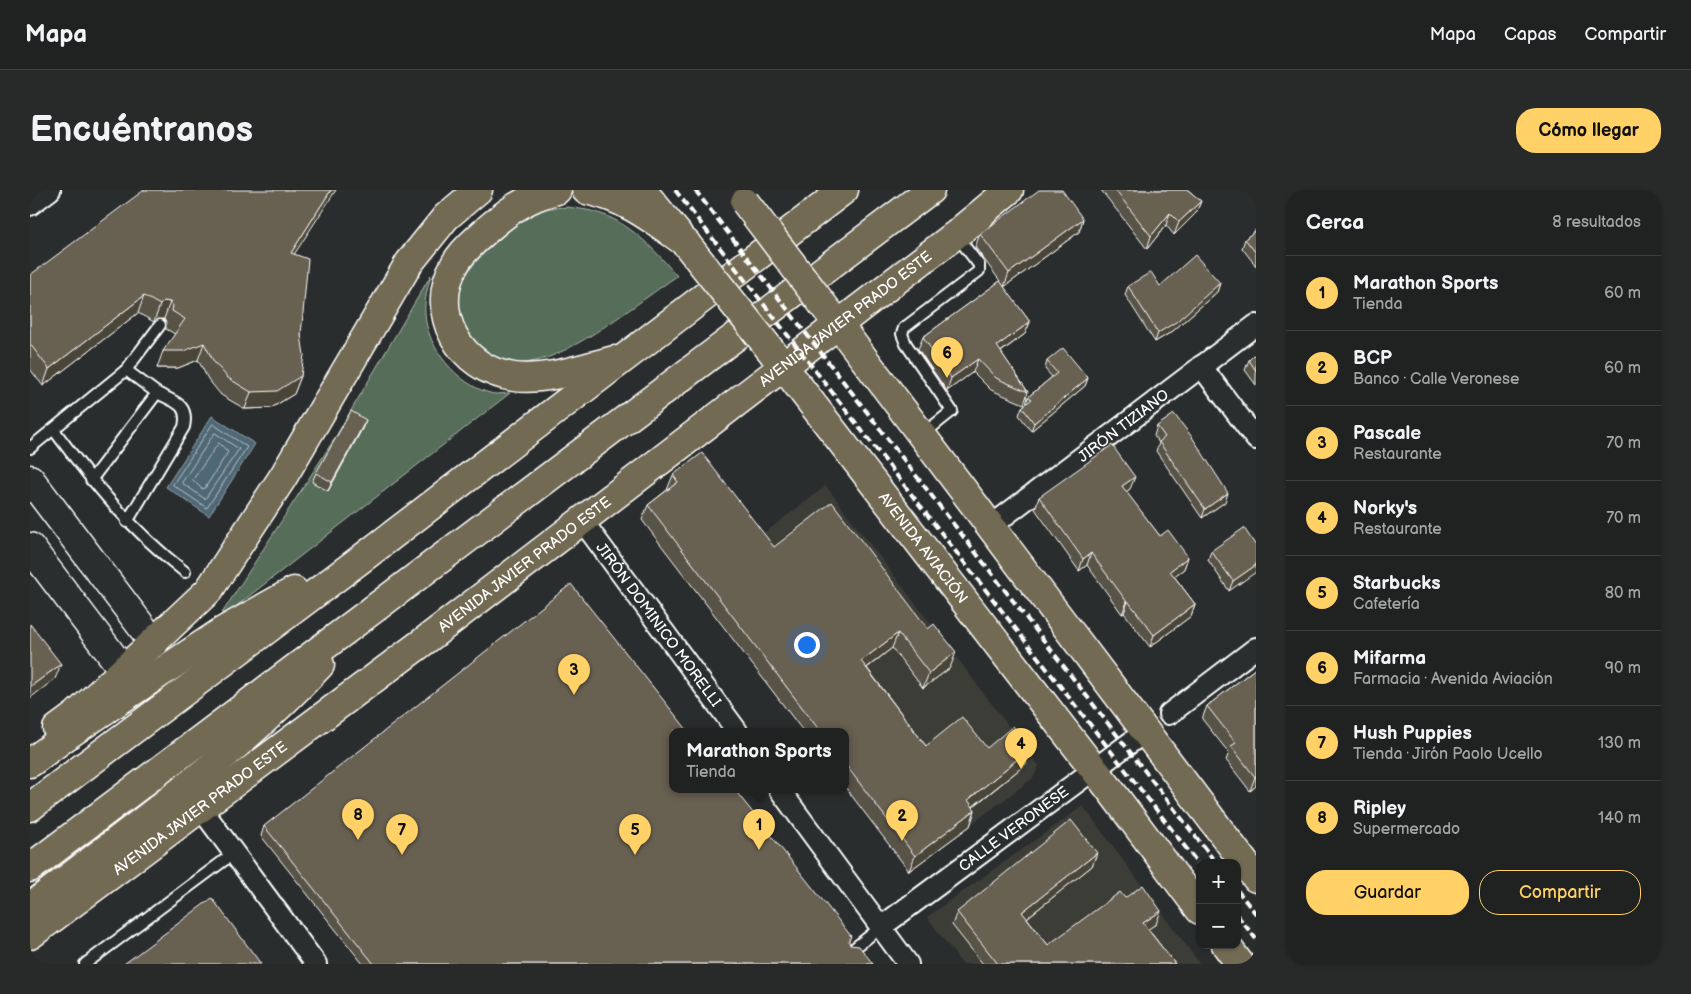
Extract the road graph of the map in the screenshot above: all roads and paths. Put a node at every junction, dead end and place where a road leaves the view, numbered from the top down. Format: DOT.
graph roads {
  1 [pos="50,190"];
  2 [pos="478,190"];
  3 [pos="557,190"];
  4 [pos="586,190"];
  5 [pos="642,190"];
  6 [pos="844,190"];
  7 [pos="930,190"];
  8 [pos="1009,190"];
  9 [pos="1016,190"];
  10 [pos="740,194"];
  11 [pos="30,205"];
  12 [pos="958,231"];
  13 [pos="687,245"];
  14 [pos="833,318"];
  15 [pos="160,325"];
  16 [pos="1256,325"];
  17 [pos="626,358"];
  18 [pos="778,360"];
  19 [pos="1201,366"];
  20 [pos="126,370"];
  21 [pos="156,393"];
  22 [pos="54,430"];
  23 [pos="922,435"];
  24 [pos="1256,439"];
  25 [pos="30,448"];
  26 [pos="30,479"];
  27 [pos="92,480"];
  28 [pos="581,519"];
  29 [pos="127,522"];
  30 [pos="991,526"];
  31 [pos="30,547"];
  32 [pos="364,556"];
  33 [pos="185,572"];
  34 [pos="360,619"];
  35 [pos="154,643"];
  36 [pos="1256,648"];
  37 [pos="124,671"];
  38 [pos="1169,714"];
  39 [pos="735,728"];
  40 [pos="1146,731"];
  41 [pos="30,749"];
  42 [pos="30,763"];
  43 [pos="1094,769"];
  44 [pos="782,793"];
  45 [pos="30,807"];
  46 [pos="200,807"];
  47 [pos="234,853"];
  48 [pos="30,868"];
  49 [pos="1256,878"];
  50 [pos="1196,905"];
  51 [pos="30,906"];
  52 [pos="881,927"];
  53 [pos="30,935"];
  54 [pos="1229,949"];
  55 [pos="852,950"];
  56 [pos="85,964"];
  57 [pos="316,964"];
  58 [pos="908,964"];
  59 [pos="1240,964"];
  1 -- 11 [label="street"];
  2 -- 35 [label="main road"];
  3 -- 17 [label="main road"];
  4 -- 13 [label="main road"];
  5 -- 13 [label="main road, AVENIDA AVIACIÓN"];
  6 -- 17 [label="main road"];
  7 -- 34 [label="main road"];
  8 -- 12 [label="main road"];
  9 -- 12 [label="main road, AVENIDA JAVIER PRADO ESTE"];
  10 -- 14 [label="main road, bridge"];
  12 -- 14 [label="main road, AVENIDA JAVIER PRADO ESTE"];
  12 -- 23 [label="lane"];
  13 -- 18 [label="main road, AVENIDA AVIACIÓN, bridge"];
  14 -- 18 [label="main road, AVENIDA JAVIER PRADO ESTE"];
  14 -- 23 [label="main road"];
  15 -- 20 [label="lane"];
  16 -- 19 [label="street, JIRÓN TIZIANO"];
  17 -- 32 [label="main road"];
  18 -- 28 [label="main road, AVENIDA JAVIER PRADO ESTE"];
  18 -- 43 [label="main road, AVENIDA AVIACIÓN"];
  19 -- 24 [label="street"];
  19 -- 30 [label="street, JIRÓN TIZIANO"];
  20 -- 21 [label="lane"];
  20 -- 22 [label="lane"];
  21 -- 27 [label="lane"];
  21 -- 29 [label="lane"];
  22 -- 25 [label="lane"];
  22 -- 27 [label="lane"];
  23 -- 30 [label="main road"];
  26 -- 35 [label="street"];
  27 -- 29 [label="lane"];
  28 -- 39 [label="street, JIRÓN DOMINICO MORELLI"];
  28 -- 46 [label="main road, AVENIDA JAVIER PRADO ESTE"];
  29 -- 33 [label="lane"];
  30 -- 40 [label="main road"];
  31 -- 37 [label="street"];
  32 -- 42 [label="main road"];
  32 -- 45 [label="main road"];
  34 -- 48 [label="main road"];
  34 -- 51 [label="main road"];
  35 -- 37 [label="main road"];
  36 -- 38 [label="street"];
  37 -- 41 [label="main road"];
  40 -- 43 [label="street, CALLE VERONESE"];
  40 -- 49 [label="main road"];
  43 -- 50 [label="main road, AVENIDA AVIACIÓN"];
  43 -- 52 [label="street, CALLE VERONESE"];
  44 -- 52 [label="street"];
  46 -- 47 [label="street"];
  46 -- 53 [label="main road, AVENIDA JAVIER PRADO ESTE"];
  47 -- 56 [label="lane"];
  47 -- 57 [label="street"];
  52 -- 55 [label="lane"];
  52 -- 58 [label="street"];
  54 -- 59 [label="main road"];
}
